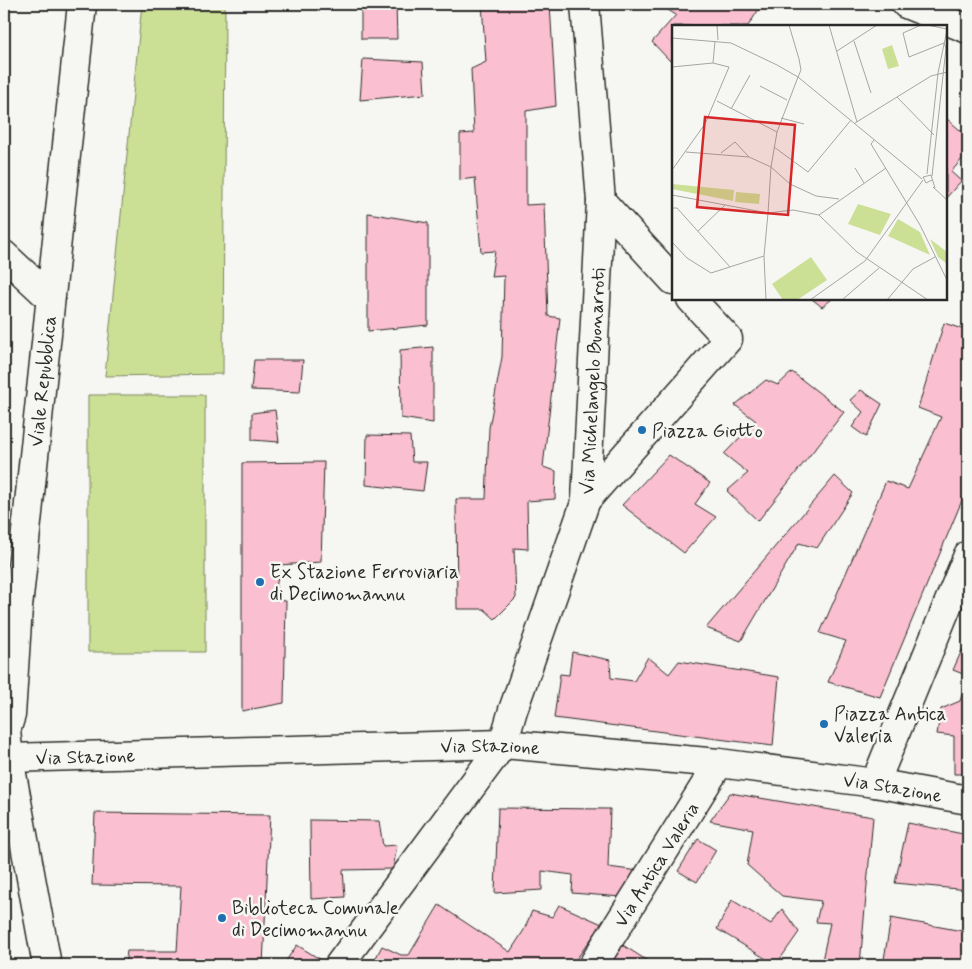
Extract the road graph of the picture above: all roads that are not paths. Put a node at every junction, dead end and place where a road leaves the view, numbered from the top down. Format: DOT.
graph roads {
  1 [pos="82,4"];
  2 [pos="585,4"];
  3 [pos="906,4"];
  4 [pos="968,30"];
  5 [pos="601,201"];
  6 [pos="4,255"];
  7 [pos="672,279"];
  8 [pos="50,298"];
  9 [pos="692,300"];
  10 [pos="586,500"];
  11 [pos="968,555"];
  12 [pos="503,744"];
  13 [pos="6,758"];
  14 [pos="718,763"];
  15 [pos="875,783"];
  16 [pos="968,800"];
  17 [pos="47,965"];
  18 [pos="339,965"];
  19 [pos="594,965"];
  1 -- 8 [label="street, Viale Repubblica"];
  2 -- 5 [label="street, Via Michelangelo Buonarroti"];
  3 -- 4 [label="street"];
  5 -- 7 [label="street"];
  5 -- 10 [label="street, Via Michelangelo Buonarroti"];
  6 -- 8 [label="street"];
  8 -- 13 [label="street, Viale Repubblica"];
  9 -- 10 [label="street"];
  10 -- 12 [label="street, Via Michelangelo Buonarroti"];
  11 -- 15 [label="street"];
  12 -- 13 [label="street, Via Stazione"];
  12 -- 14 [label="street, Via Stazione"];
  12 -- 18 [label="street"];
  13 -- 17 [label="street, Viale Repubblica"];
  14 -- 15 [label="street, Via Stazione"];
  14 -- 19 [label="street, Via Antica Valeria"];
  15 -- 16 [label="street, Via Stazione"];
}
